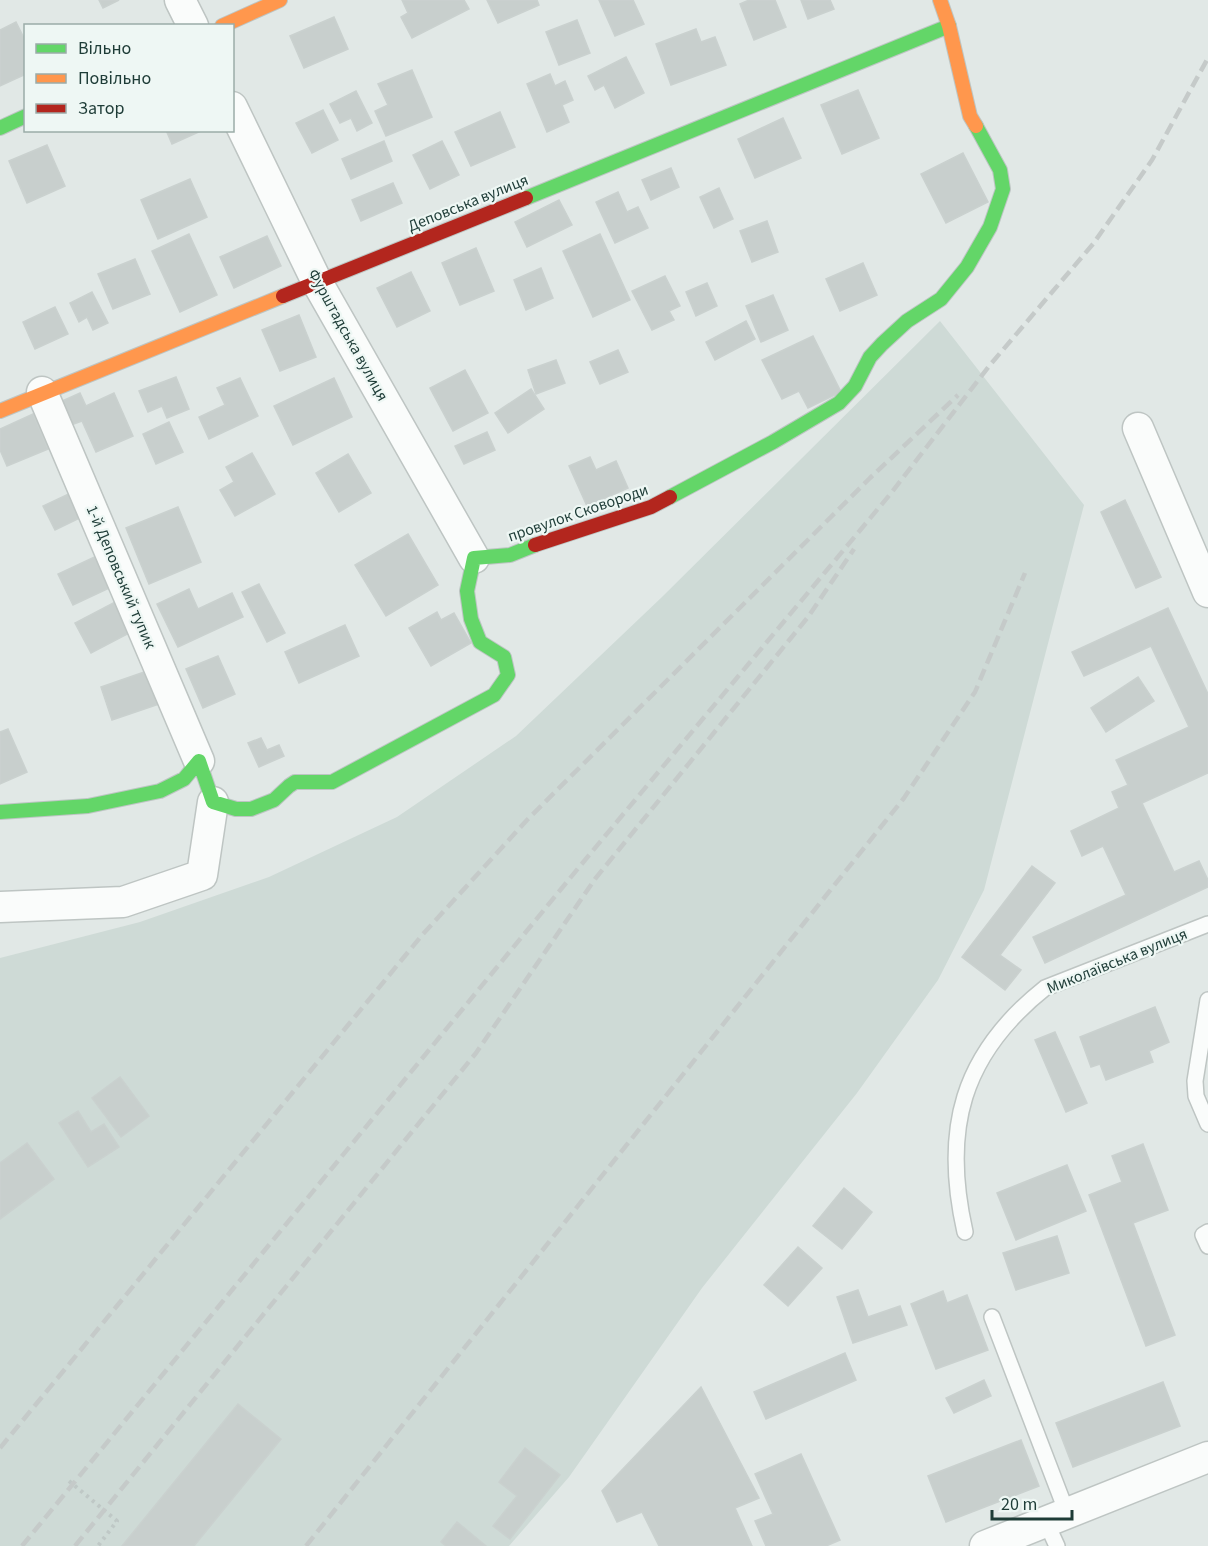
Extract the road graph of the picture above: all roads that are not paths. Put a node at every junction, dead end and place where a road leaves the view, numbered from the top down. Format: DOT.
graph roads {
  1 [pos="180,0"];
  2 [pos="280,0"];
  3 [pos="940,0"];
  4 [pos="192,24"];
  5 [pos="226,24"];
  6 [pos="949,26"];
  7 [pos="234,111"];
  8 [pos="24,117"];
  9 [pos="0,128"];
  10 [pos="317,282"];
  11 [pos="42,392"];
  12 [pos="0,411"];
  13 [pos="1138,428"];
  14 [pos="474,558"];
  15 [pos="1208,592"];
  16 [pos="199,761"];
  17 [pos="213,802"];
  18 [pos="0,812"];
  19 [pos="0,907"];
  20 [pos="1208,924"];
  21 [pos="1208,1000"];
  22 [pos="1208,1124"];
  23 [pos="1208,1232"];
  24 [pos="965,1233"];
  25 [pos="1208,1246"];
  26 [pos="992,1317"];
  27 [pos="1208,1457"];
  28 [pos="1057,1527"];
  29 [pos="986,1546"];
  1 -- 4 [label="street"];
  2 -- 5 [label="street"];
  3 -- 6 [label="street, провулок Сковороди"];
  6 -- 10 [label="street, Деповська вулиця"];
  6 -- 14 [label="street, провулок Сковороди"];
  7 -- 10 [label="street, Фурштадська вулиця"];
  8 -- 9 [label="street"];
  10 -- 11 [label="street, Деповська вулиця"];
  10 -- 14 [label="street, Фурштадська вулиця"];
  11 -- 12 [label="street, Деповська вулиця"];
  11 -- 16 [label="street, 1-й Деповський тупик"];
  13 -- 15 [label="street"];
  14 -- 17 [label="street"];
  16 -- 17 [label="street"];
  16 -- 18 [label="street"];
  17 -- 19 [label="street"];
  20 -- 24 [label="lane, Миколаївська вулиця"];
  21 -- 22 [label="lane"];
  23 -- 25 [label="lane"];
  26 -- 28 [label="lane"];
  27 -- 28 [label="street"];
  28 -- 29 [label="street"];
}
